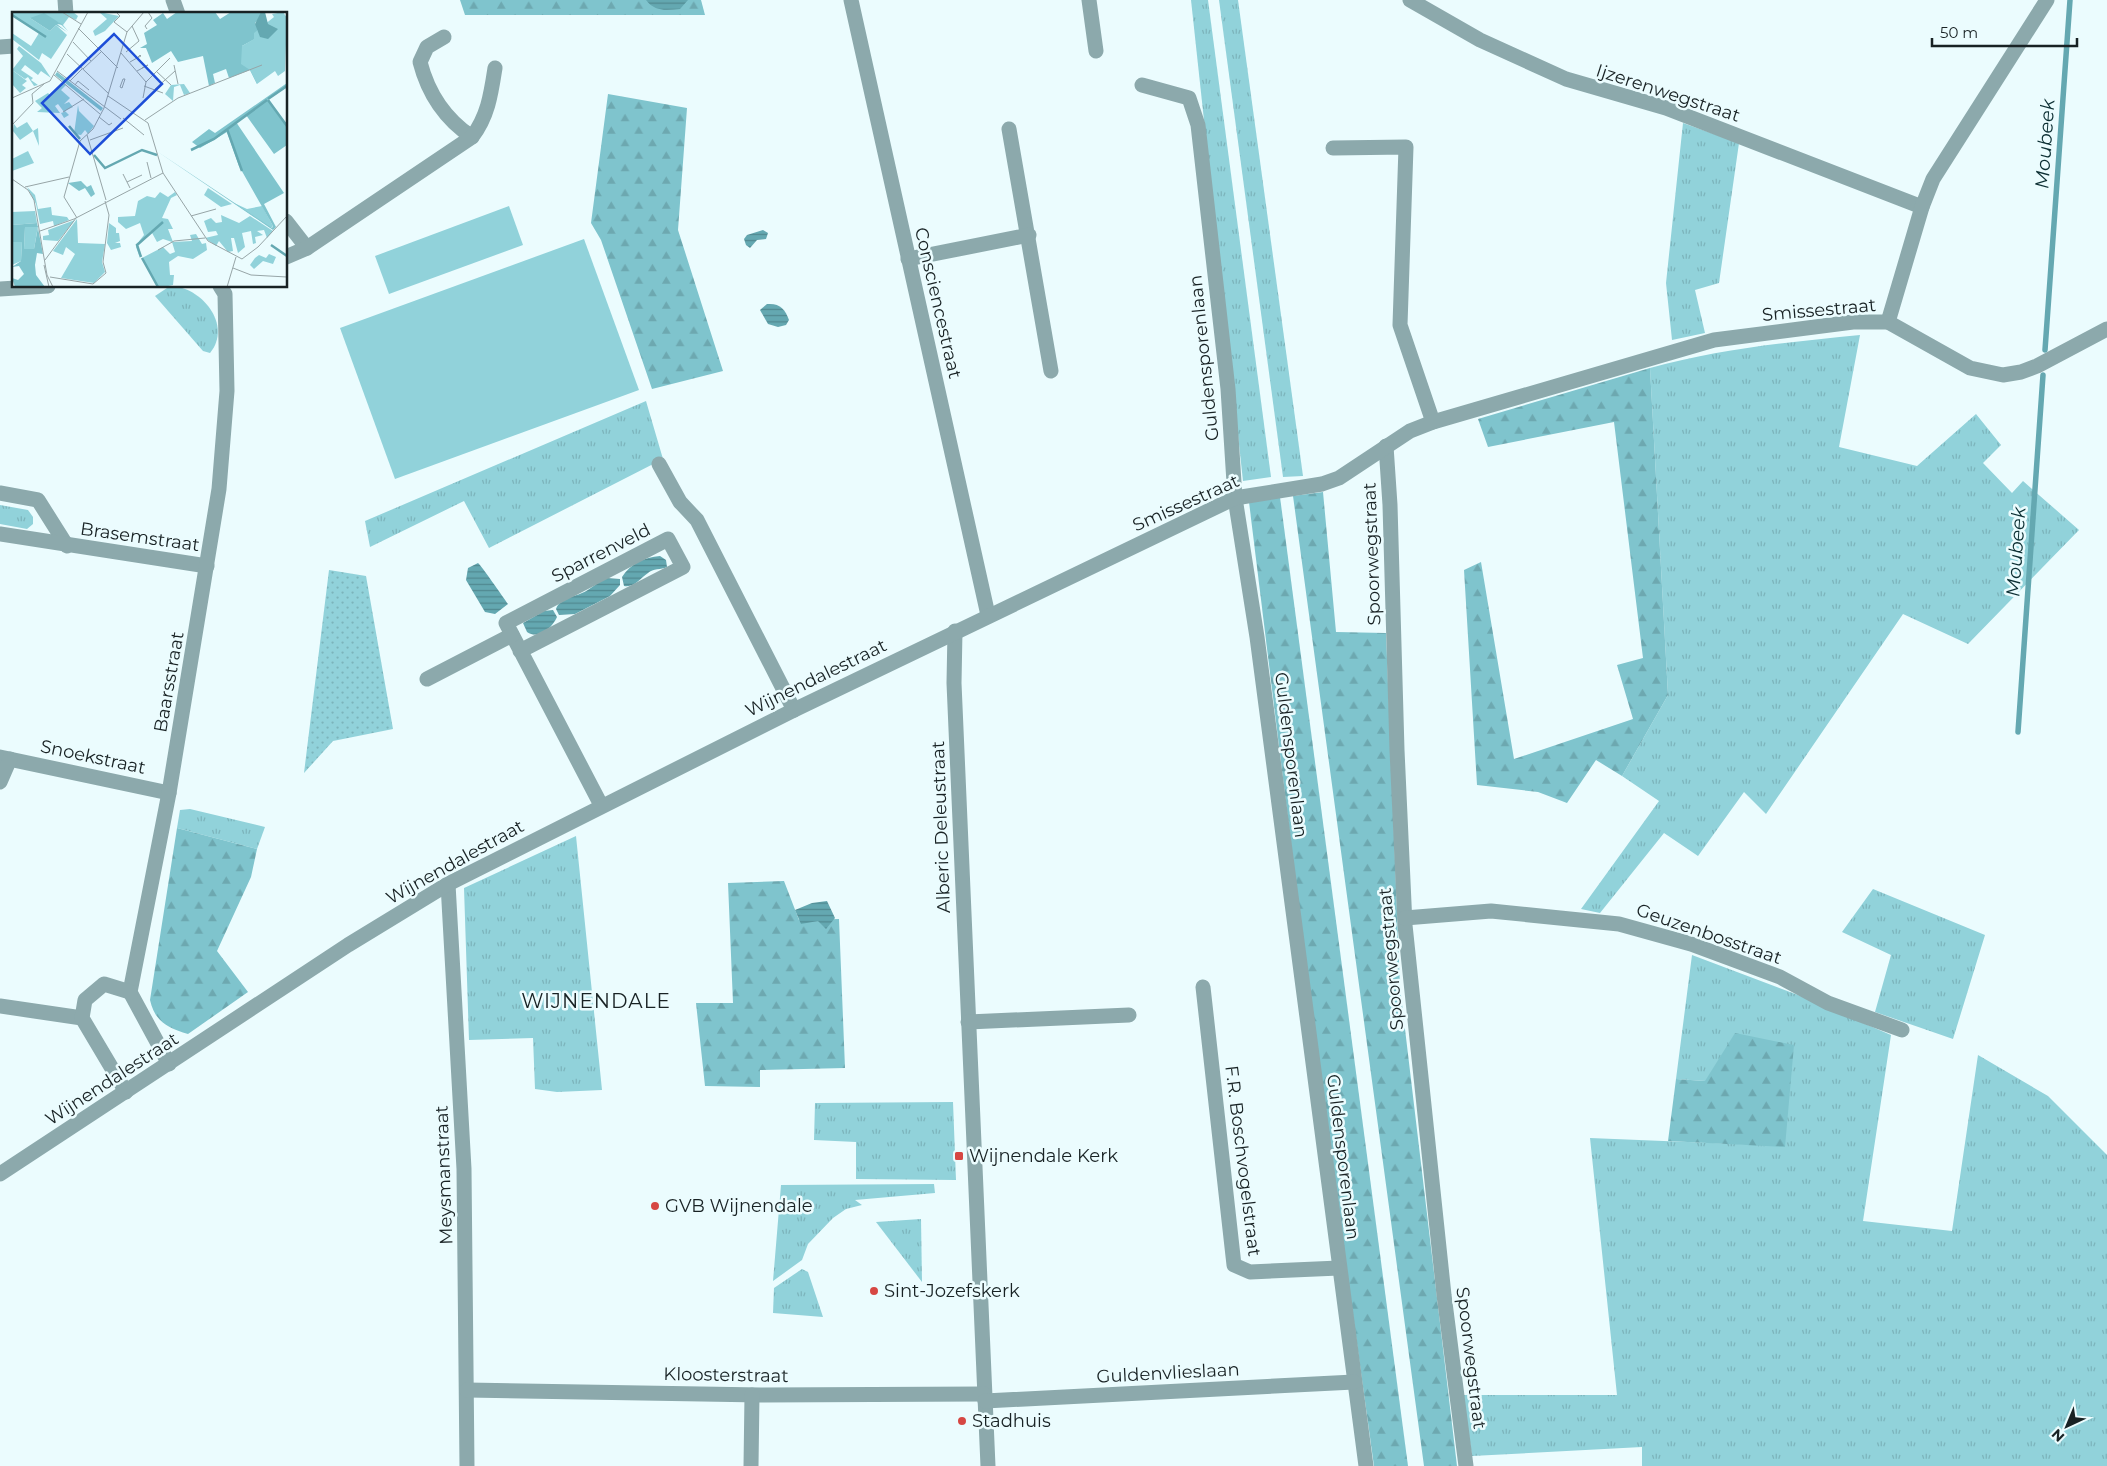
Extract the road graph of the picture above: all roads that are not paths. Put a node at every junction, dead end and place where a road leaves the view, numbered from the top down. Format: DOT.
graph roads {
  1 [pos="851,0"];
  2 [pos="1089,0"];
  3 [pos="1410,0"];
  4 [pos="2048,0"];
  5 [pos="444,38"];
  6 [pos="1096,51"];
  7 [pos="495,68"];
  8 [pos="1142,85"];
  9 [pos="1009,128"];
  10 [pos="472,137"];
  11 [pos="1333,148"];
  12 [pos="1922,206"];
  13 [pos="288,224"];
  14 [pos="1029,235"];
  15 [pos="306,248"];
  16 [pos="288,256"];
  17 [pos="908,259"];
  18 [pos="16,288"];
  19 [pos="0,289"];
  20 [pos="222,290"];
  21 [pos="1888,322"];
  22 [pos="2107,329"];
  23 [pos="1051,371"];
  24 [pos="1433,422"];
  25 [pos="1386,446"];
  26 [pos="659,464"];
  27 [pos="0,493"];
  28 [pos="1239,496"];
  29 [pos="0,534"];
  30 [pos="67,546"];
  31 [pos="208,566"];
  32 [pos="988,615"];
  33 [pos="956,631"];
  34 [pos="512,635"];
  35 [pos="520,651"];
  36 [pos="427,679"];
  37 [pos="794,710"];
  38 [pos="5,758"];
  39 [pos="0,782"];
  40 [pos="169,793"];
  41 [pos="601,806"];
  42 [pos="448,884"];
  43 [pos="1405,918"];
  44 [pos="1203,987"];
  45 [pos="130,992"];
  46 [pos="0,1006"];
  47 [pos="1128,1015"];
  48 [pos="82,1018"];
  49 [pos="968,1022"];
  50 [pos="1902,1030"];
  51 [pos="170,1064"];
  52 [pos="126,1092"];
  53 [pos="0,1174"];
  54 [pos="1339,1268"];
  55 [pos="1354,1382"];
  56 [pos="467,1390"];
  57 [pos="752,1395"];
  58 [pos="984,1398"];
  59 [pos="467,1466"];
  60 [pos="751,1466"];
  61 [pos="988,1466"];
  62 [pos="1366,1466"];
  63 [pos="1466,1466"];
  1 -- 17 [label="street, Consciencestraat"];
  2 -- 6 [label="street"];
  3 -- 12 [label="street, Ijzerenwegstraat"];
  4 -- 12 [label="street, Smissestraat"];
  5 -- 10 [label="street"];
  7 -- 10 [label="street"];
  8 -- 28 [label="street, Guldensporenlaan"];
  9 -- 14 [label="street"];
  10 -- 15 [label="street"];
  11 -- 24 [label="street"];
  12 -- 21 [label="street, Smissestraat"];
  13 -- 15 [label="street"];
  14 -- 17 [label="street"];
  14 -- 23 [label="street"];
  15 -- 16 [label="street"];
  17 -- 32 [label="street, Consciencestraat"];
  18 -- 19 [label="street"];
  20 -- 31 [label="street, Baarsstraat"];
  21 -- 22 [label="street"];
  21 -- 24 [label="street, Smissestraat"];
  24 -- 25 [label="street, Smissestraat"];
  25 -- 28 [label="street, Smissestraat"];
  25 -- 43 [label="street, Spoorwegstraat"];
  26 -- 37 [label="street"];
  27 -- 30 [label="street, Brasemstraat"];
  28 -- 32 [label="street, Smissestraat"];
  28 -- 54 [label="street, Guldensporenlaan"];
  29 -- 30 [label="street, Brasemstraat"];
  30 -- 31 [label="street, Brasemstraat"];
  31 -- 40 [label="street, Baarsstraat"];
  32 -- 33 [label="street, Smissestraat"];
  33 -- 37 [label="street, Wijnendalestraat"];
  33 -- 49 [label="street, Alberic Deleustraat"];
  34 -- 35 [label="street"];
  34 -- 35 [label="street, Sparrenveld"];
  34 -- 36 [label="street"];
  35 -- 41 [label="street"];
  37 -- 41 [label="street, Wijnendalestraat"];
  38 -- 39 [label="street, Snoekstraat"];
  38 -- 40 [label="street, Snoekstraat"];
  40 -- 45 [label="street, Baarsstraat"];
  41 -- 42 [label="street, Wijnendalestraat"];
  42 -- 51 [label="street, Wijnendalestraat"];
  42 -- 56 [label="street, Meysmanstraat"];
  43 -- 50 [label="street, Geuzenbosstraat"];
  43 -- 63 [label="street, Spoorwegstraat"];
  44 -- 54 [label="street, F.R. Boschvogelstraat"];
  45 -- 48 [label="street"];
  45 -- 51 [label="street"];
  46 -- 48 [label="street"];
  47 -- 49 [label="street"];
  48 -- 52 [label="street"];
  49 -- 58 [label="street, Alberic Deleustraat"];
  51 -- 52 [label="street, Wijnendalestraat"];
  52 -- 53 [label="street, Wijnendalestraat"];
  54 -- 55 [label="street, Guldensporenlaan"];
  55 -- 58 [label="street, Guldenvlieslaan"];
  55 -- 62 [label="street, Guldensporenlaan"];
  56 -- 57 [label="street, Kloosterstraat"];
  56 -- 59 [label="street, Meysmanstraat"];
  57 -- 58 [label="street, Kloosterstraat"];
  57 -- 60 [label="street"];
  58 -- 61 [label="street, Alberic Deleustraat"];
}
